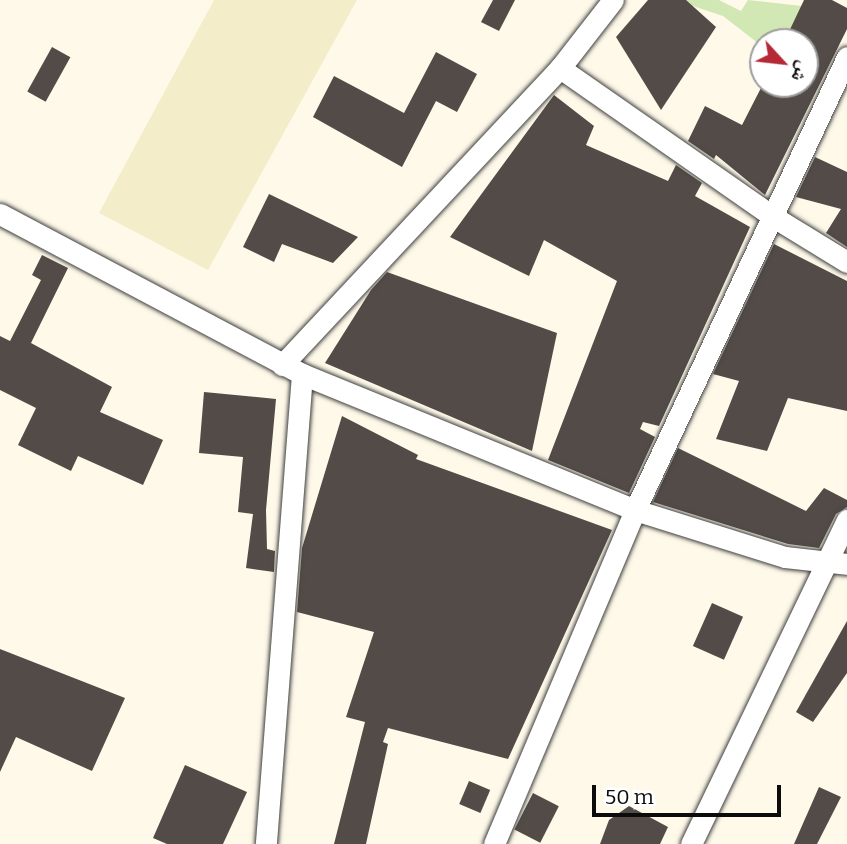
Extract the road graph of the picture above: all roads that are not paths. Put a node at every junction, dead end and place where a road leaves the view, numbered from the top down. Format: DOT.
graph roads {
  1 [pos="613,0"];
  2 [pos="847,57"];
  3 [pos="560,68"];
  4 [pos="0,214"];
  5 [pos="772,216"];
  6 [pos="847,262"];
  7 [pos="282,366"];
  8 [pos="302,374"];
  9 [pos="635,510"];
  10 [pos="847,520"];
  11 [pos="824,562"];
  12 [pos="847,564"];
  13 [pos="266,844"];
  14 [pos="494,844"];
  15 [pos="691,844"];
  1 -- 3 [label="street"];
  2 -- 5 [label="street"];
  3 -- 5 [label="street"];
  3 -- 7 [label="street"];
  4 -- 7 [label="street"];
  5 -- 6 [label="street"];
  5 -- 9 [label="street"];
  7 -- 8 [label="street"];
  8 -- 9 [label="street"];
  8 -- 13 [label="street"];
  9 -- 11 [label="street"];
  9 -- 14 [label="street"];
  10 -- 11 [label="street"];
  11 -- 12 [label="street"];
  11 -- 15 [label="street"];
}
